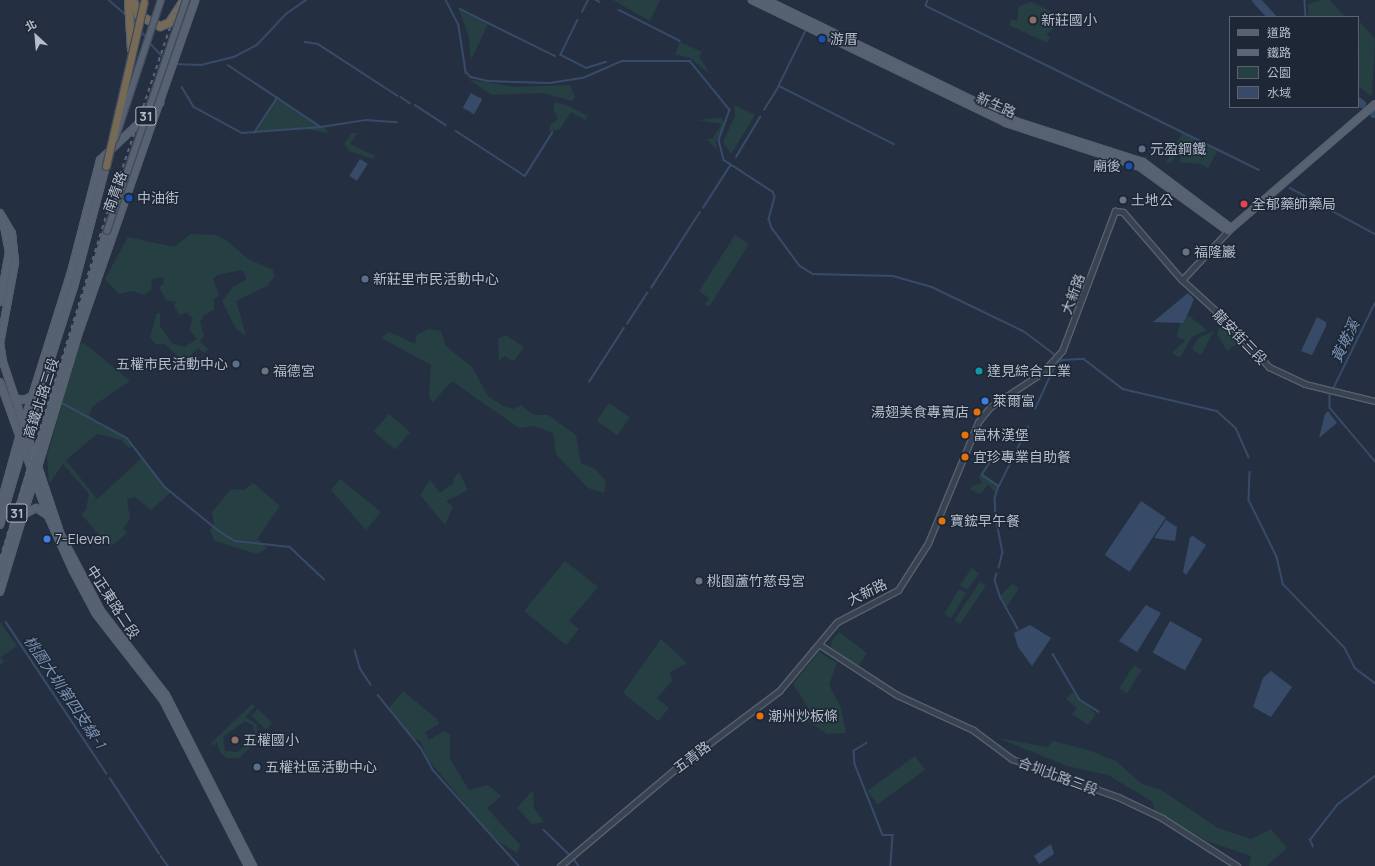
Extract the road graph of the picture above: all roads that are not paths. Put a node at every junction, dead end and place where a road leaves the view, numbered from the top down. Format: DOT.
graph roads {
  1 [pos="128,0"];
  2 [pos="133,0"];
  3 [pos="161,0"];
  4 [pos="184,0"];
  5 [pos="195,0"];
  6 [pos="752,0"];
  7 [pos="766,0"];
  8 [pos="145,1"];
  9 [pos="129,71"];
  10 [pos="1374,104"];
  11 [pos="153,113"];
  12 [pos="106,166"];
  13 [pos="1,213"];
  14 [pos="112,214"];
  15 [pos="116,223"];
  16 [pos="1229,229"];
  17 [pos="107,232"];
  18 [pos="71,272"];
  19 [pos="1182,280"];
  20 [pos="74,287"];
  21 [pos="93,291"];
  22 [pos="0,302"];
  23 [pos="0,382"];
  24 [pos="32,396"];
  25 [pos="14,398"];
  26 [pos="1375,401"];
  27 [pos="23,424"];
  28 [pos="27,433"];
  29 [pos="20,434"];
  30 [pos="24,444"];
  31 [pos="36,455"];
  32 [pos="32,466"];
  33 [pos="40,468"];
  34 [pos="36,479"];
  35 [pos="0,506"];
  36 [pos="22,516"];
  37 [pos="48,516"];
  38 [pos="0,525"];
  39 [pos="0,572"];
  40 [pos="0,592"];
  41 [pos="820,645"];
  42 [pos="248,866"];
  43 [pos="253,866"];
  44 [pos="560,866"];
  45 [pos="1237,866"];
  1 -- 9 [label="highway, bridge"];
  2 -- 4 [label="highway"];
  3 -- 12 [label="main road, 南青路 / 31, bridge"];
  4 -- 17 [label="main road, 南青路 / 31, bridge"];
  5 -- 11 [label="main road, 南青路"];
  6 -- 16 [label="main road, 新生路"];
  7 -- 16 [label="main road, 新生路"];
  8 -- 9 [label="highway, bridge"];
  9 -- 12 [label="highway, bridge"];
  10 -- 16 [label="main road"];
  11 -- 15 [label="main road, 南青路"];
  11 -- 18 [label="main road, 南青路"];
  12 -- 20 [label="main road, 南青路 / 31"];
  13 -- 22 [label="main road, 中正東路二段"];
  13 -- 25 [label="main road, 中正東路二段"];
  14 -- 15 [label="main road"];
  15 -- 21 [label="main road, 南青路"];
  16 -- 19 [label="street"];
  17 -- 31 [label="main road, 高鐵北路三段 / 31"];
  18 -- 24 [label="main road, 高鐵北路三段"];
  19 -- 26 [label="street, 龍安街三段"];
  19 -- 41 [label="street, 大新路"];
  20 -- 28 [label="main road, 高鐵北路三段 / 31"];
  21 -- 33 [label="main road, 高鐵北路三段"];
  23 -- 29 [label="main road, 中正東路二段"];
  24 -- 25 [label="main road"];
  24 -- 27 [label="main road, 高鐵北路三段"];
  25 -- 27 [label="main road, 中正東路二段"];
  27 -- 28 [label="main road, 中正東路二段"];
  27 -- 29 [label="main road, 高鐵北路三段"];
  28 -- 30 [label="main road, 高鐵北路三段 / 31"];
  28 -- 31 [label="main road, 中正東路二段"];
  29 -- 30 [label="main road, 中正東路二段"];
  29 -- 35 [label="main road, 高鐵北路三段"];
  30 -- 32 [label="main road, 中正東路二段"];
  30 -- 38 [label="main road, 高鐵北路三段 / 31"];
  31 -- 32 [label="main road, 高鐵北路三段 / 31"];
  31 -- 33 [label="main road, 中正東路二段"];
  32 -- 34 [label="main road, 中正東路二段"];
  32 -- 39 [label="main road, 高鐵北路三段 / 31"];
  33 -- 34 [label="main road, 高鐵北路三段"];
  33 -- 43 [label="main road, 中正東路二段"];
  34 -- 36 [label="main road, 高鐵北路三段"];
  34 -- 37 [label="main road, 中正東路二段"];
  36 -- 37 [label="main road"];
  36 -- 40 [label="main road, 高鐵北路三段"];
  37 -- 42 [label="main road, 中正東路二段"];
  41 -- 44 [label="street, 五青路"];
  41 -- 45 [label="street, 合圳北路三段"];
}
